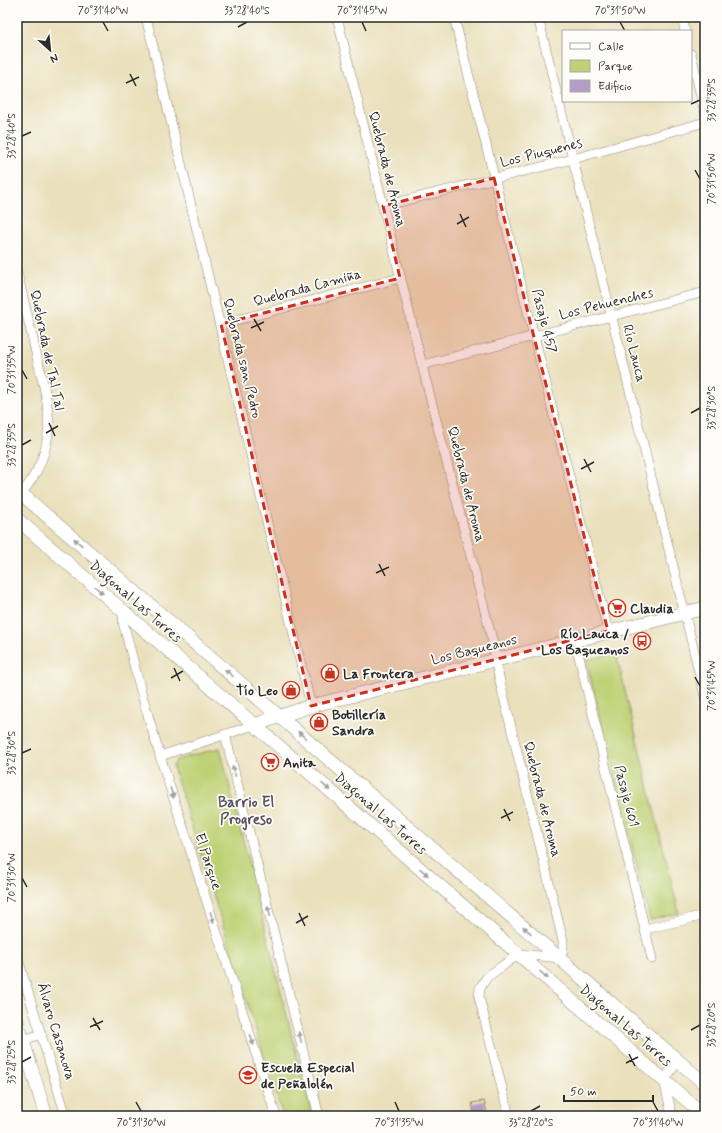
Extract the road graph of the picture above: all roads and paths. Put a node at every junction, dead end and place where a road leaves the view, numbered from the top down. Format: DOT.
graph roads {
  1 [pos="146,17"];
  2 [pos="337,17"];
  3 [pos="454,17"];
  4 [pos="538,17"];
  5 [pos="682,17"];
  6 [pos="685,30"];
  7 [pos="692,58"];
  8 [pos="705,113"];
  9 [pos="705,122"];
  10 [pos="573,159"];
  11 [pos="494,178"];
  12 [pos="383,206"];
  13 [pos="17,272"];
  14 [pos="400,278"];
  15 [pos="705,292"];
  16 [pos="612,316"];
  17 [pos="221,324"];
  18 [pos="534,336"];
  19 [pos="422,365"];
  20 [pos="18,494"];
  21 [pos="17,519"];
  22 [pos="705,608"];
  23 [pos="124,612"];
  24 [pos="684,613"];
  25 [pos="608,631"];
  26 [pos="575,640"];
  27 [pos="496,659"];
  28 [pos="705,696"];
  29 [pos="311,706"];
  30 [pos="280,716"];
  31 [pos="254,725"];
  32 [pos="225,734"];
  33 [pos="160,756"];
  34 [pos="705,914"];
  35 [pos="644,929"];
  36 [pos="520,954"];
  37 [pos="17,956"];
  38 [pos="560,958"];
  39 [pos="652,959"];
  40 [pos="20,979"];
  41 [pos="17,1021"];
  42 [pos="41,1034"];
  43 [pos="20,1042"];
  44 [pos="678,1061"];
  45 [pos="664,1080"];
  46 [pos="705,1084"];
  47 [pos="46,1116"];
  48 [pos="66,1116"];
  49 [pos="276,1116"];
  50 [pos="319,1116"];
  51 [pos="509,1116"];
  52 [pos="672,1116"];
  53 [pos="705,1116"];
  1 -- 17 [label="street, Quebrada san Pedro"];
  2 -- 12 [label="street, Quebrada de Aroma"];
  3 -- 11 [label="street, Pasaje 457"];
  4 -- 10 [label="street, Río Lauca"];
  5 -- 6 [label="street"];
  7 -- 8 [label="street"];
  9 -- 10 [label="street, Los Piuquenes"];
  10 -- 11 [label="street, Los Piuquenes"];
  10 -- 16 [label="street, Río Lauca"];
  11 -- 12 [label="street, Los Piuquenes"];
  11 -- 18 [label="street, Pasaje 457"];
  12 -- 14 [label="street, Quebrada de Aroma"];
  13 -- 20 [label="street, Quebrada de Tal Tal"];
  14 -- 17 [label="street, Quebrada Camiña"];
  14 -- 19 [label="street, Quebrada de Aroma"];
  15 -- 16 [label="street, Los Pehuenches"];
  16 -- 18 [label="street, Los Pehuenches"];
  16 -- 24 [label="street, Río Lauca"];
  17 -- 29 [label="street, Quebrada san Pedro"];
  18 -- 19 [label="street, Los Pehuenches"];
  18 -- 25 [label="street, Pasaje 457"];
  19 -- 27 [label="street, Quebrada de Aroma"];
  30 -- 20 [label="main road, Diagonal Las Torres, one-way"];
  21 -- 23 [label="main road, Diagonal Las Torres, one-way"];
  22 -- 24 [label="main road, Los Baqueanos"];
  23 -- 31 [label="main road, Diagonal Las Torres"];
  23 -- 33 [label="street, El Parque"];
  24 -- 25 [label="main road, Los Baqueanos"];
  24 -- 28 [label="street, Río Lauca"];
  25 -- 26 [label="main road, Los Baqueanos"];
  26 -- 27 [label="main road, Los Baqueanos"];
  26 -- 35 [label="street, Pasaje 601"];
  27 -- 29 [label="main road, Los Baqueanos"];
  27 -- 38 [label="street, Quebrada de Aroma"];
  29 -- 30 [label="main road, Los Baqueanos"];
  30 -- 31 [label="main road, Los Baqueanos"];
  38 -- 30 [label="main road, Diagonal Las Torres, one-way"];
  31 -- 32 [label="street, Los Baqueanos"];
  31 -- 36 [label="main road, Diagonal Las Torres, one-way"];
  32 -- 33 [label="street, Los Baqueanos"];
  50 -- 32 [label="street, one-way"];
  33 -- 49 [label="street, El Parque, one-way"];
  34 -- 35 [label="street"];
  35 -- 39 [label="street, Pasaje 601"];
  36 -- 38 [label="street"];
  36 -- 45 [label="main road, Diagonal Las Torres, one-way"];
  36 -- 51 [label="street"];
  37 -- 40 [label="street, Álvaro Casanova"];
  38 -- 44 [label="main road, Diagonal Las Torres"];
  40 -- 42 [label="street, Álvaro Casanova"];
  41 -- 43 [label="main road"];
  42 -- 43 [label="street"];
  42 -- 48 [label="street, Álvaro Casanova"];
  43 -- 47 [label="main road"];
  44 -- 45 [label="street"];
  44 -- 46 [label="main road, Diagonal Las Torres"];
  45 -- 52 [label="street"];
  45 -- 53 [label="main road, Diagonal Las Torres"];
}
